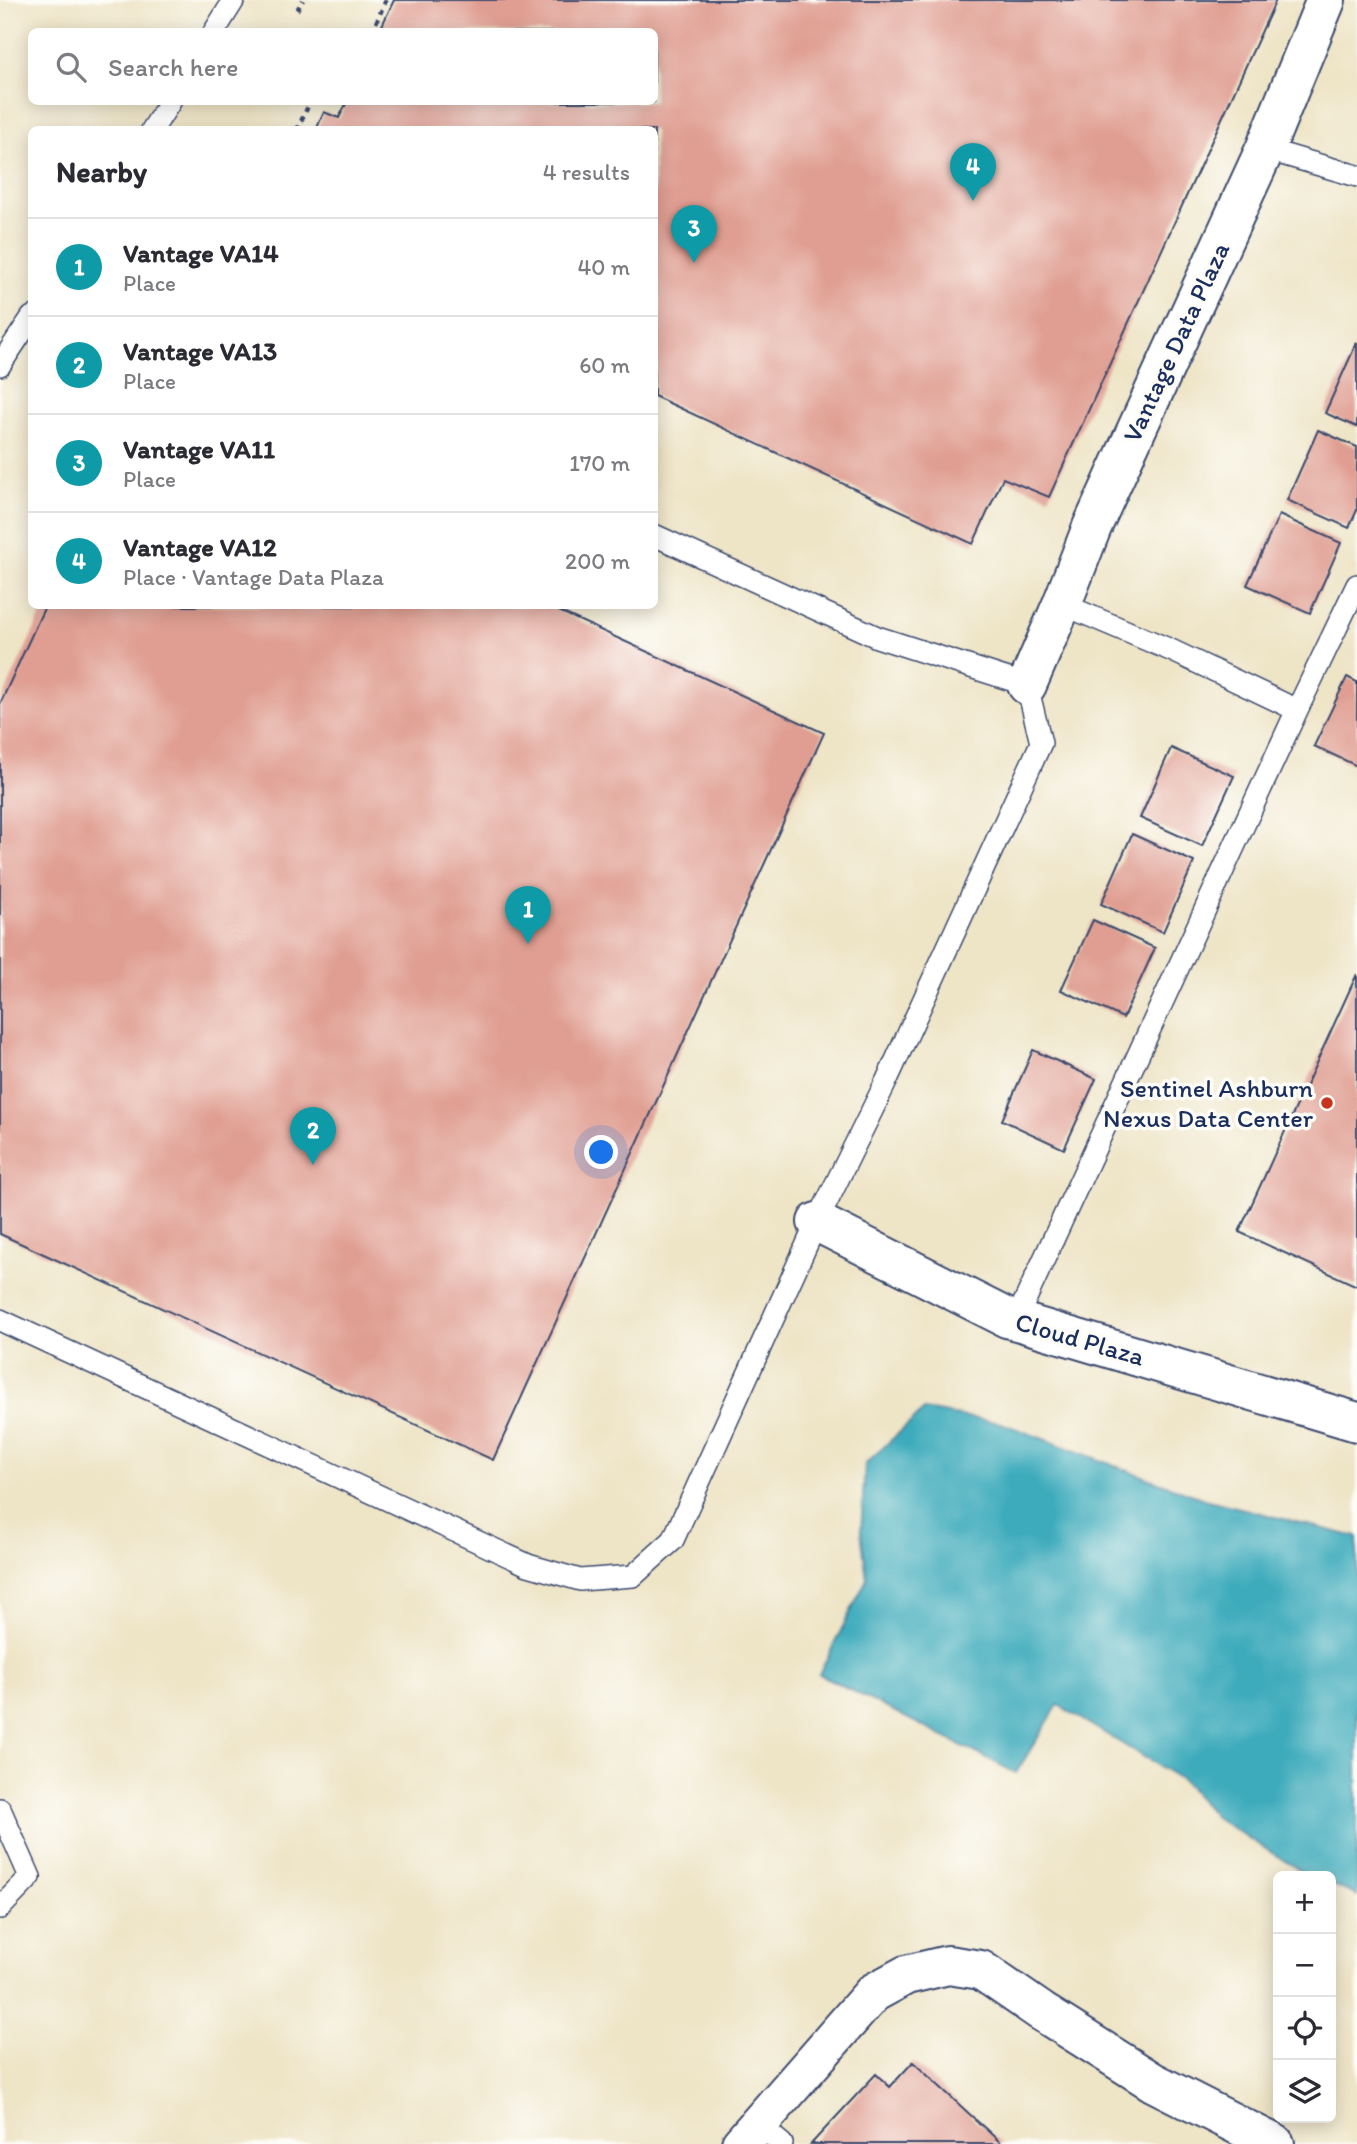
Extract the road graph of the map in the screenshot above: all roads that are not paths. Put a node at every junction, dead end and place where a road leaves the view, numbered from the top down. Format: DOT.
graph roads {
  1 [pos="234,0"];
  2 [pos="1326,0"];
  3 [pos="216,28"];
  4 [pos="168,105"];
  5 [pos="155,126"];
  6 [pos="1265,149"];
  7 [pos="1357,176"];
  8 [pos="28,323"];
  9 [pos="0,365"];
  10 [pos="658,538"];
  11 [pos="1357,585"];
  12 [pos="1062,604"];
  13 [pos="1027,685"];
  14 [pos="1297,710"];
  15 [pos="817,1222"];
  16 [pos="0,1320"];
  17 [pos="1016,1321"];
  18 [pos="1357,1422"];
  19 [pos="0,1809"];
  20 [pos="0,1908"];
  21 [pos="760,2137"];
  22 [pos="1275,2144"];
  1 -- 3 [label="lane"];
  2 -- 6 [label="street, Vantage Data Plaza"];
  4 -- 5 [label="lane"];
  6 -- 7 [label="lane"];
  6 -- 12 [label="street, Vantage Data Plaza"];
  8 -- 9 [label="lane"];
  10 -- 13 [label="lane"];
  11 -- 14 [label="lane"];
  12 -- 13 [label="street, Vantage Data Plaza"];
  12 -- 14 [label="lane"];
  13 -- 15 [label="lane"];
  14 -- 17 [label="lane"];
  15 -- 16 [label="lane"];
  15 -- 17 [label="street, Cloud Plaza"];
  17 -- 18 [label="street, Cloud Plaza"];
  19 -- 20 [label="lane"];
  21 -- 22 [label="street"];
}
